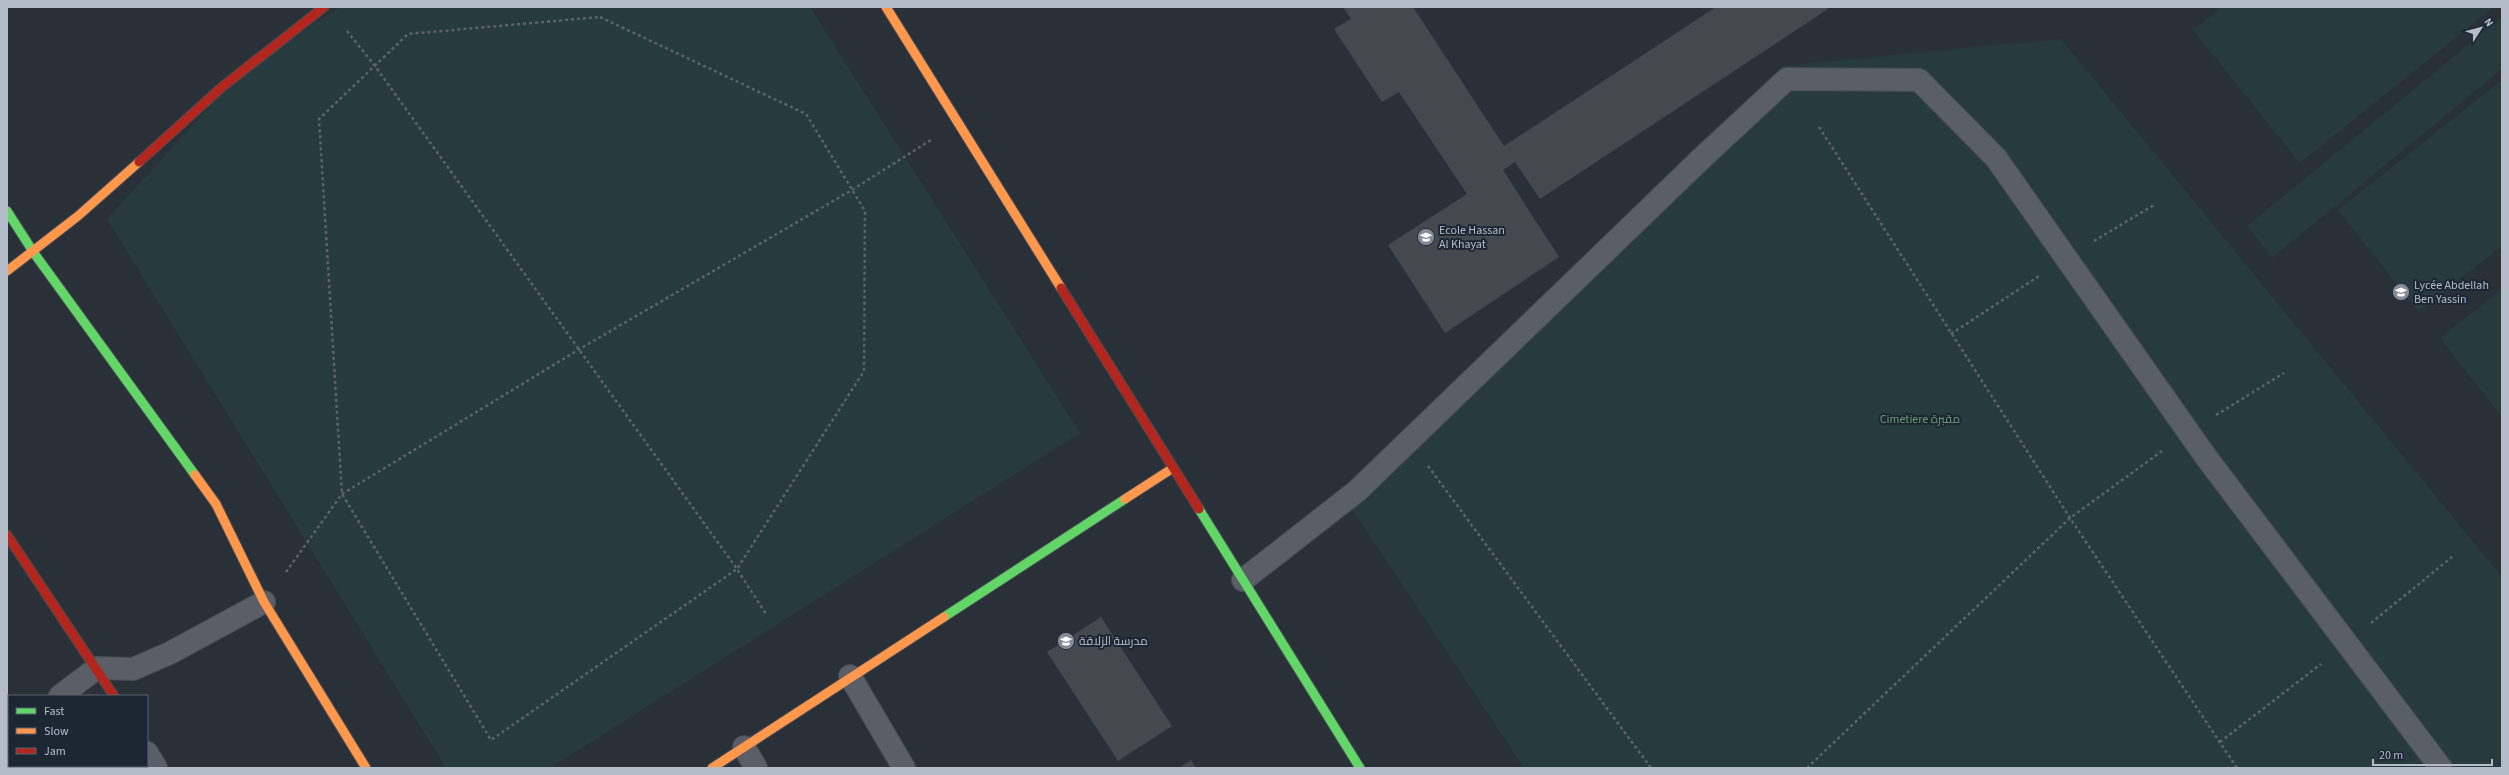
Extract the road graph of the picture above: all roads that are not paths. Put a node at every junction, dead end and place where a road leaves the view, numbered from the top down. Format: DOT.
graph roads {
  1 [pos="324,7"];
  2 [pos="886,7"];
  3 [pos="7,211"];
  4 [pos="34,253"];
  5 [pos="7,271"];
  6 [pos="1173,468"];
  7 [pos="7,535"];
  8 [pos="1243,580"];
  9 [pos="264,602"];
  10 [pos="97,668"];
  11 [pos="850,676"];
  12 [pos="61,695"];
  13 [pos="113,695"];
  14 [pos="744,747"];
  15 [pos="148,755"];
  16 [pos="156,768"];
  17 [pos="366,768"];
  18 [pos="712,768"];
  19 [pos="756,768"];
  20 [pos="904,768"];
  21 [pos="1360,768"];
  22 [pos="2441,768"];
  1 -- 4 [label="street"];
  2 -- 6 [label="street"];
  3 -- 4 [label="street"];
  4 -- 5 [label="street"];
  4 -- 9 [label="street"];
  6 -- 8 [label="street"];
  6 -- 11 [label="street"];
  7 -- 10 [label="street"];
  8 -- 21 [label="street"];
  8 -- 22 [label="street"];
  9 -- 10 [label="street"];
  9 -- 17 [label="street"];
  10 -- 12 [label="street"];
  10 -- 13 [label="street"];
  11 -- 14 [label="street"];
  11 -- 20 [label="street"];
  14 -- 18 [label="street"];
  14 -- 19 [label="street"];
  15 -- 16 [label="street"];
}
